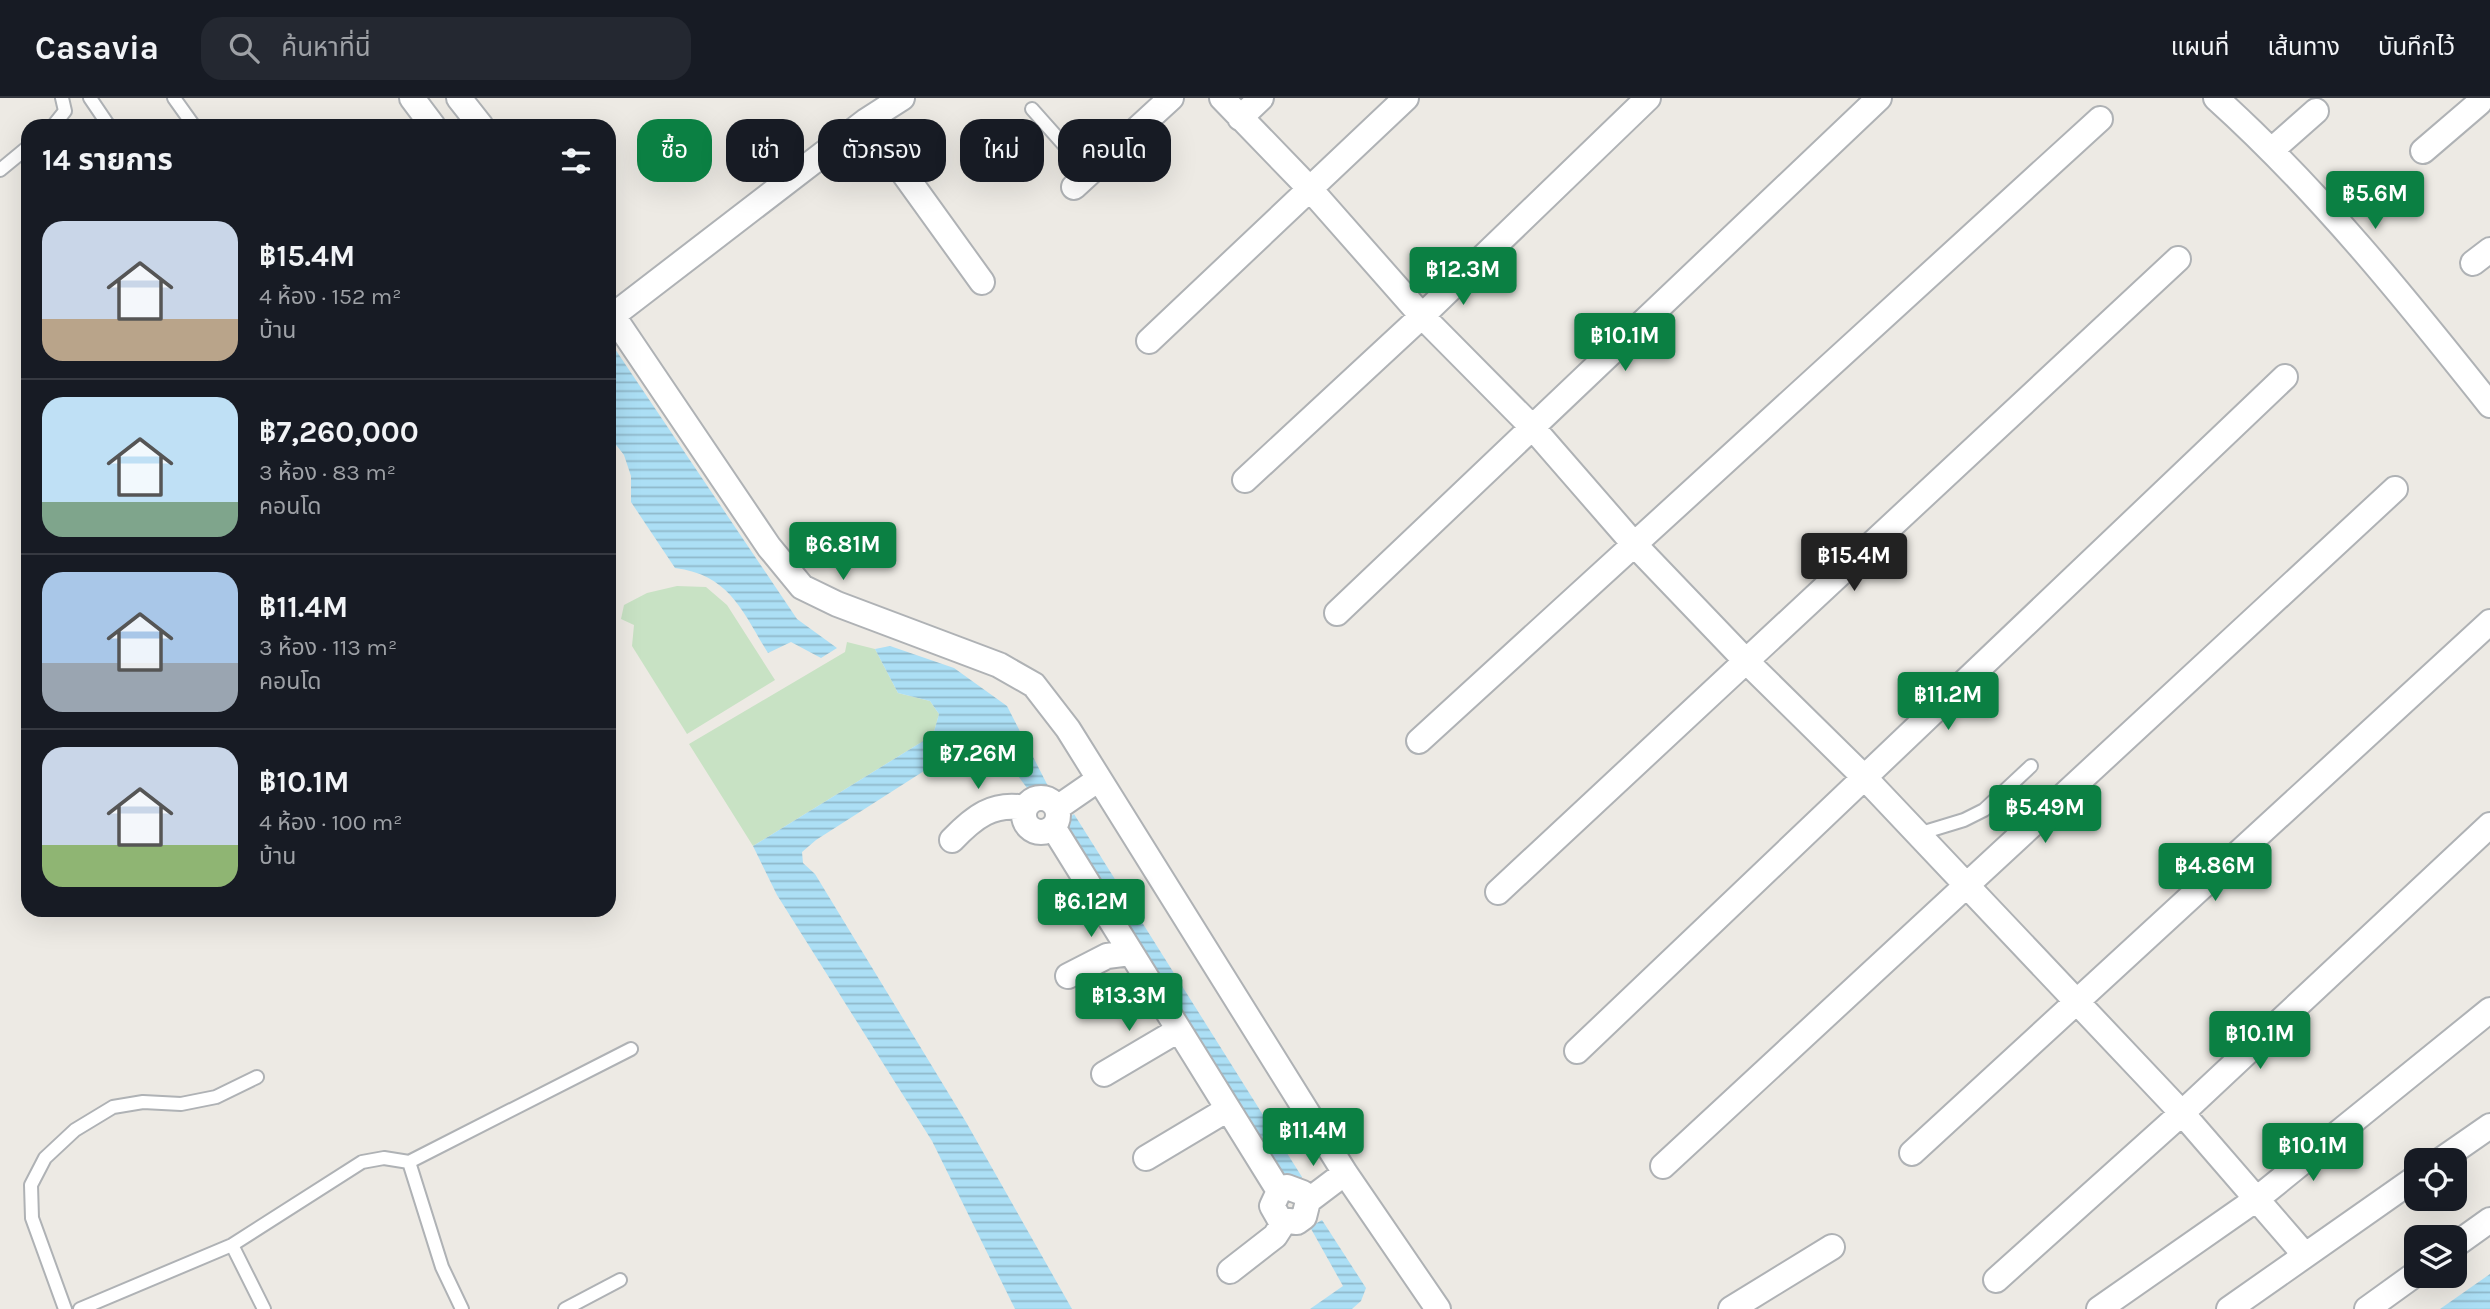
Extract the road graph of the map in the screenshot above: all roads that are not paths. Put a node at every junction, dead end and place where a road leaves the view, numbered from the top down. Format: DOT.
graph roads {
  1 [pos="62,98"];
  2 [pos="90,98"];
  3 [pos="174,98"];
  4 [pos="459,98"];
  5 [pos="902,98"];
  6 [pos="1171,98"];
  7 [pos="1222,98"];
  8 [pos="1261,98"];
  9 [pos="1406,98"];
  10 [pos="1647,98"];
  11 [pos="1879,98"];
  12 [pos="2216,98"];
  13 [pos="416,100"];
  14 [pos="2481,106"];
  15 [pos="1032,109"];
  16 [pos="2316,111"];
  17 [pos="1240,118"];
  18 [pos="59,119"];
  19 [pos="104,119"];
  20 [pos="189,119"];
  21 [pos="428,119"];
  22 [pos="476,119"];
  23 [pos="869,119"];
  24 [pos="1148,119"];
  25 [pos="2100,119"];
  26 [pos="1058,146"];
  27 [pos="2273,149"];
  28 [pos="2423,151"];
  29 [pos="21,153"];
  30 [pos="818,157"];
  31 [pos="0,170"];
  32 [pos="910,182"];
  33 [pos="1310,189"];
  34 [pos="2178,259"];
  35 [pos="982,282"];
  36 [pos="616,309"];
  37 [pos="1422,316"];
  38 [pos="616,318"];
  39 [pos="1149,341"];
  40 [pos="2285,377"];
  41 [pos="2490,405"];
  42 [pos="1533,428"];
  43 [pos="1245,480"];
  44 [pos="2395,489"];
  45 [pos="1633,543"];
  46 [pos="1337,613"];
  47 [pos="2490,622"];
  48 [pos="1747,662"];
  49 [pos="1419,741"];
  50 [pos="2031,766"];
  51 [pos="1099,779"];
  52 [pos="1866,779"];
  53 [pos="1055,817"];
  54 [pos="2490,825"];
  55 [pos="1918,834"];
  56 [pos="952,840"];
  57 [pos="1967,886"];
  58 [pos="1498,892"];
  59 [pos="1130,953"];
  60 [pos="1068,976"];
  61 [pos="2074,1001"];
  62 [pos="2490,1010"];
  63 [pos="1177,1031"];
  64 [pos="631,1049"];
  65 [pos="1577,1051"];
  66 [pos="1104,1074"];
  67 [pos="257,1077"];
  68 [pos="1228,1109"];
  69 [pos="2182,1113"];
  70 [pos="2490,1126"];
  71 [pos="2458,1148"];
  72 [pos="1912,1153"];
  73 [pos="1146,1158"];
  74 [pos="409,1162"];
  75 [pos="1663,1166"];
  76 [pos="1345,1172"];
  77 [pos="2404,1186"];
  78 [pos="1279,1191"];
  79 [pos="2258,1198"];
  80 [pos="1308,1201"];
  81 [pos="2490,1220"];
  82 [pos="1284,1222"];
  83 [pos="2467,1236"];
  84 [pos="232,1245"];
  85 [pos="1832,1247"];
  86 [pos="2305,1255"];
  87 [pos="1230,1270"];
  88 [pos="620,1280"];
  89 [pos="1996,1280"];
  90 [pos="2404,1282"];
  91 [pos="1433,1307"];
  92 [pos="65,1309"];
  93 [pos="80,1309"];
  94 [pos="264,1309"];
  95 [pos="462,1309"];
  96 [pos="565,1309"];
  97 [pos="1731,1309"];
  98 [pos="2099,1309"];
  99 [pos="2229,1309"];
  100 [pos="2367,1309"];
  1 -- 18 [label="lane"];
  2 -- 19 [label="lane"];
  3 -- 20 [label="lane"];
  4 -- 22 [label="street"];
  5 -- 23 [label="street"];
  6 -- 24 [label="street"];
  7 -- 17 [label="street"];
  8 -- 17 [label="street"];
  9 -- 33 [label="street"];
  10 -- 37 [label="street"];
  11 -- 42 [label="street"];
  12 -- 27 [label="street"];
  13 -- 21 [label="street"];
  14 -- 28 [label="street"];
  15 -- 26 [label="lane"];
  16 -- 27 [label="street"];
  17 -- 33 [label="street"];
  25 -- 45 [label="street"];
  27 -- 41 [label="street"];
  29 -- 31 [label="lane"];
  30 -- 36 [label="street"];
  32 -- 35 [label="street"];
  33 -- 37 [label="street"];
  33 -- 39 [label="street"];
  34 -- 48 [label="street"];
  37 -- 42 [label="street"];
  37 -- 43 [label="street"];
  38 -- 51 [label="street"];
  40 -- 52 [label="street"];
  42 -- 45 [label="street"];
  42 -- 46 [label="street"];
  44 -- 57 [label="street"];
  45 -- 48 [label="street"];
  45 -- 49 [label="street"];
  47 -- 61 [label="street"];
  48 -- 52 [label="street"];
  48 -- 58 [label="street"];
  50 -- 55 [label="lane"];
  51 -- 53 [label="street"];
  51 -- 76 [label="street"];
  52 -- 55 [label="street"];
  52 -- 65 [label="street"];
  53 -- 56 [label="street"];
  53 -- 59 [label="street"];
  54 -- 69 [label="street"];
  55 -- 57 [label="street"];
  57 -- 61 [label="street"];
  57 -- 75 [label="street"];
  59 -- 60 [label="street"];
  59 -- 63 [label="street"];
  61 -- 69 [label="street"];
  61 -- 72 [label="street"];
  62 -- 79 [label="street"];
  63 -- 66 [label="street"];
  63 -- 68 [label="street"];
  64 -- 74 [label="lane"];
  67 -- 92 [label="lane"];
  68 -- 73 [label="street"];
  68 -- 78 [label="street"];
  69 -- 79 [label="street"];
  69 -- 89 [label="street"];
  70 -- 71 [label="street"];
  74 -- 84 [label="lane"];
  74 -- 95 [label="lane"];
  76 -- 80 [label="street"];
  76 -- 91 [label="street"];
  77 -- 86 [label="street"];
  78 -- 80 [label="street"];
  78 -- 82 [label="street"];
  79 -- 86 [label="street"];
  79 -- 98 [label="street"];
  80 -- 82 [label="street"];
  81 -- 83 [label="street"];
  82 -- 87 [label="street"];
  84 -- 93 [label="lane"];
  84 -- 94 [label="lane"];
  85 -- 97 [label="street"];
  86 -- 99 [label="street"];
  88 -- 96 [label="lane"];
  90 -- 100 [label="street"];
}
